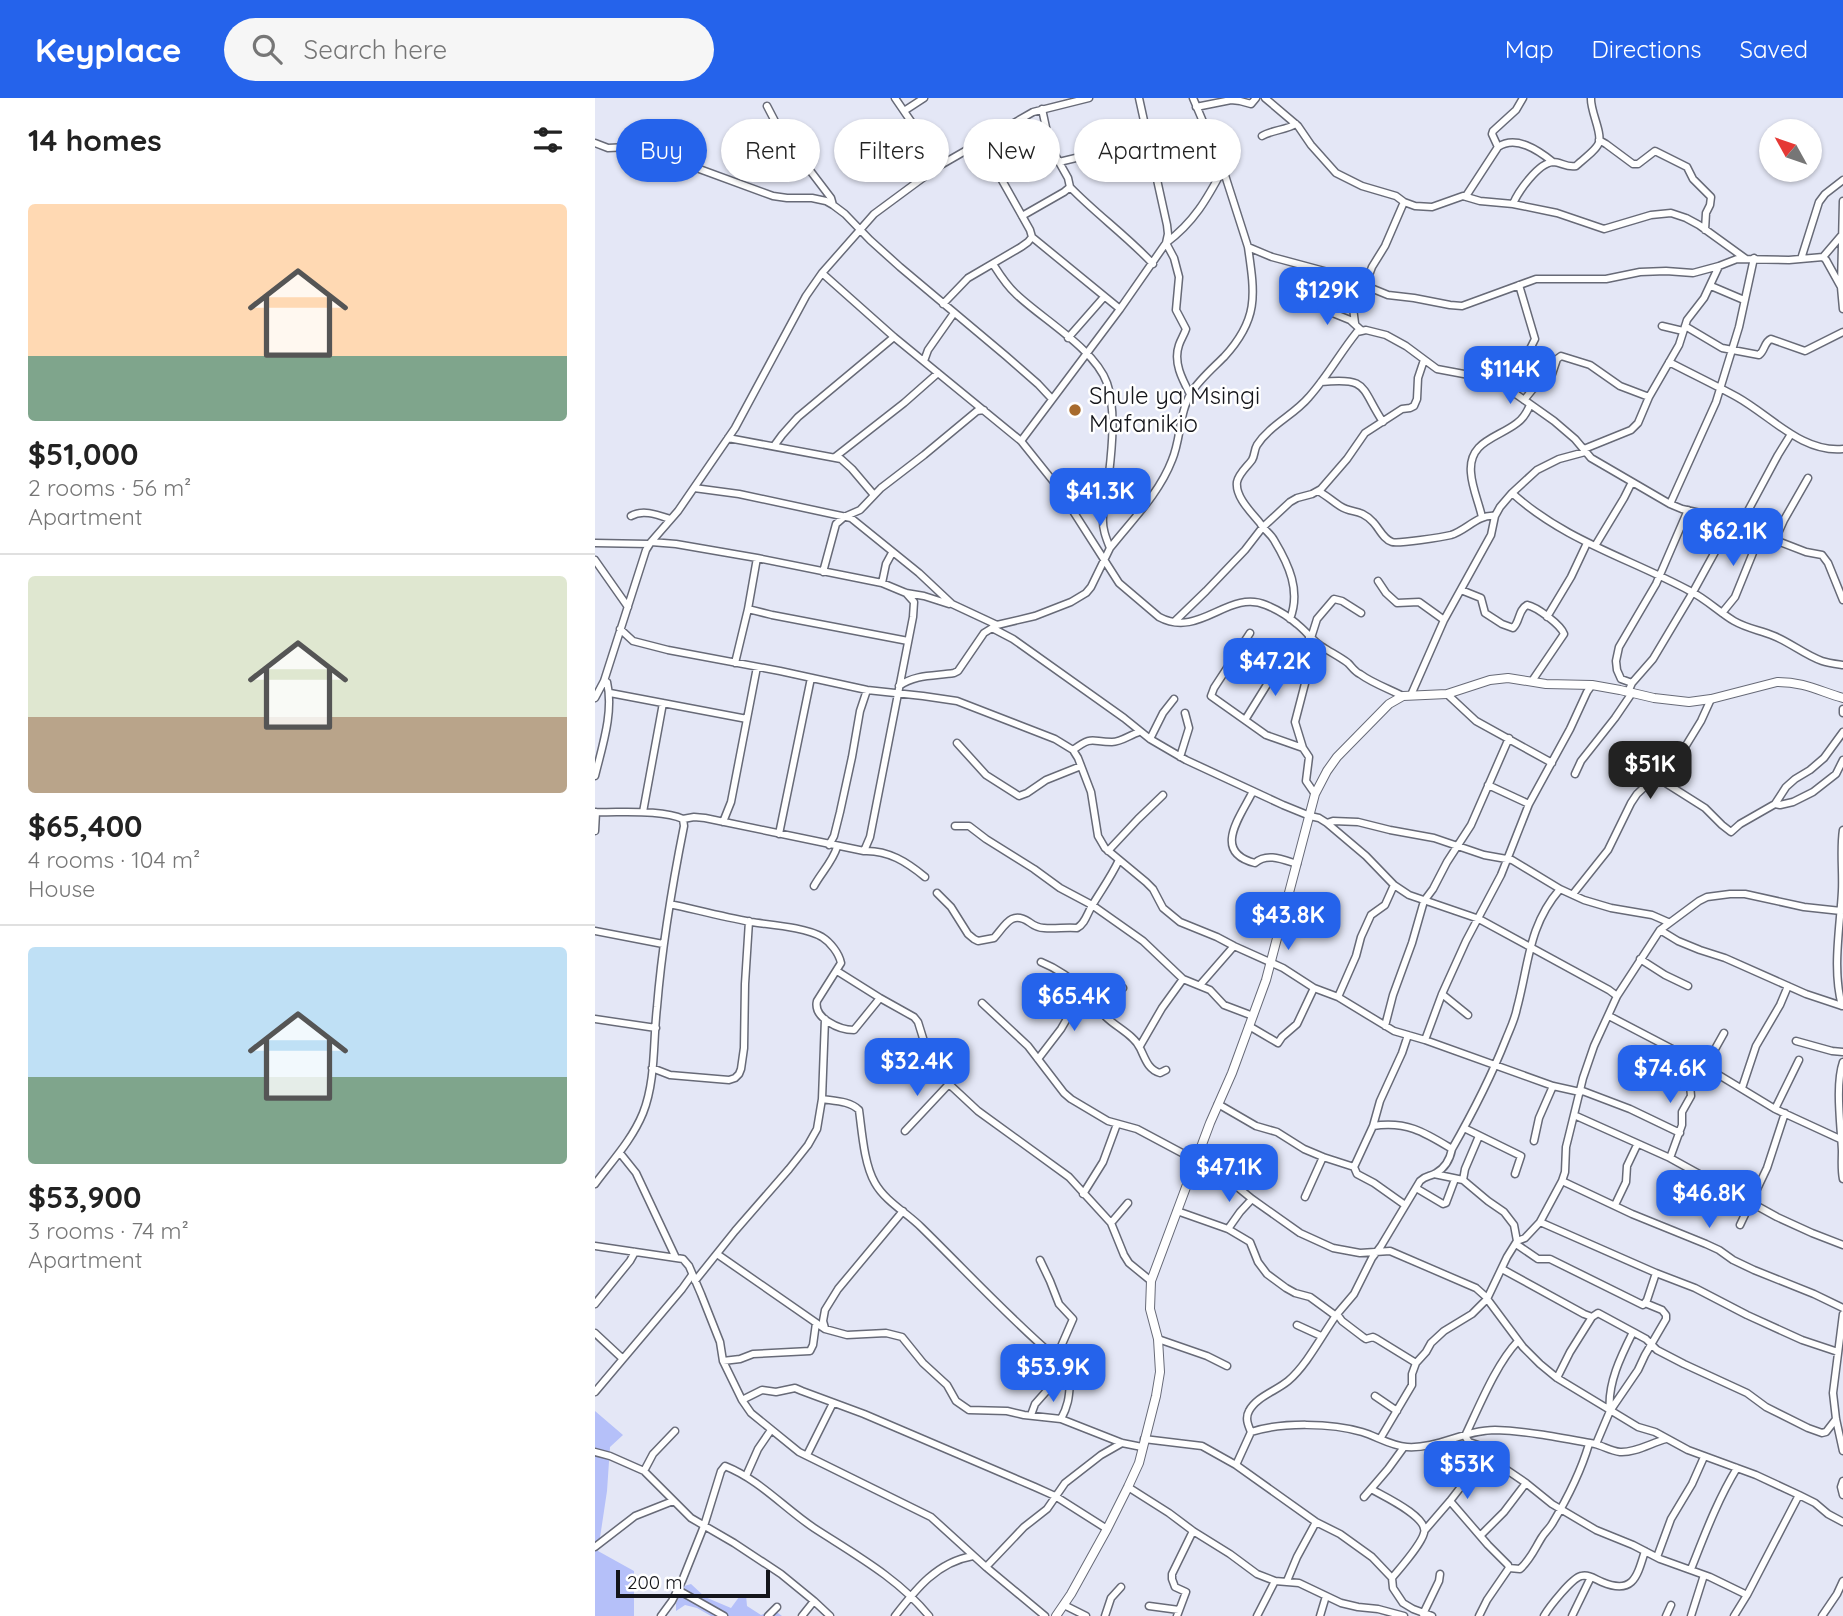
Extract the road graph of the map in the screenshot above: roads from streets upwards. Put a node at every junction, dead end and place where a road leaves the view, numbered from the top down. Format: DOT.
graph roads {
  1 [pos="895,98"];
  2 [pos="924,98"];
  3 [pos="1089,98"];
  4 [pos="1139,98"];
  5 [pos="1186,98"];
  6 [pos="1256,98"];
  7 [pos="1265,98"];
  8 [pos="1523,98"];
  9 [pos="1591,98"];
  10 [pos="1195,103"];
  11 [pos="767,106"];
  12 [pos="1042,109"];
  13 [pos="904,111"];
  14 [pos="909,119"];
  15 [pos="1021,119"];
  16 [pos="1044,119"];
  17 [pos="1144,119"];
  18 [pos="1202,119"];
  19 [pos="1296,124"];
  20 [pos="1262,136"];
  21 [pos="1599,141"];
  22 [pos="595,143"];
  23 [pos="1498,147"];
  24 [pos="1553,162"];
  25 [pos="1060,164"];
  26 [pos="1843,180"];
  27 [pos="917,182"];
  28 [pos="1003,182"];
  29 [pos="1158,182"];
  30 [pos="1216,182"];
  31 [pos="1227,182"];
  32 [pos="1070,187"];
  33 [pos="1466,196"];
  34 [pos="1843,201"];
  35 [pos="1404,202"];
  36 [pos="1513,204"];
  37 [pos="833,205"];
  38 [pos="1022,216"];
  39 [pos="860,230"];
  40 [pos="1705,230"];
  41 [pos="1842,236"];
  42 [pos="1032,237"];
  43 [pos="1166,243"];
  44 [pos="1248,247"];
  45 [pos="1823,257"];
  46 [pos="1754,258"];
  47 [pos="1746,259"];
  48 [pos="1801,259"];
  49 [pos="993,264"];
  50 [pos="1153,264"];
  51 [pos="1719,266"];
  52 [pos="822,273"];
  53 [pos="1519,285"];
  54 [pos="1365,286"];
  55 [pos="1711,286"];
  56 [pos="1840,287"];
  57 [pos="1104,297"];
  58 [pos="1744,300"];
  59 [pos="1308,303"];
  60 [pos="943,304"];
  61 [pos="1120,309"];
  62 [pos="1843,309"];
  63 [pos="954,313"];
  64 [pos="1355,323"];
  65 [pos="1662,326"];
  66 [pos="1684,329"];
  67 [pos="1361,330"];
  68 [pos="1843,332"];
  69 [pos="894,337"];
  70 [pos="1068,338"];
  71 [pos="1732,350"];
  72 [pos="1086,353"];
  73 [pos="1425,360"];
  74 [pos="924,361"];
  75 [pos="1669,362"];
  76 [pos="938,373"];
  77 [pos="1496,380"];
  78 [pos="1321,382"];
  79 [pos="1720,388"];
  80 [pos="1190,394"];
  81 [pos="1649,397"];
  82 [pos="1052,399"];
  83 [pos="1527,403"];
  84 [pos="984,410"];
  85 [pos="1383,422"];
  86 [pos="1791,434"];
  87 [pos="728,438"];
  88 [pos="1021,442"];
  89 [pos="774,446"];
  90 [pos="1843,449"];
  91 [pos="1584,451"];
  92 [pos="835,457"];
  93 [pos="1808,478"];
  94 [pos="1632,482"];
  95 [pos="694,488"];
  96 [pos="1318,491"];
  97 [pos="1512,493"];
  98 [pos="874,495"];
  99 [pos="1670,504"];
  100 [pos="1688,510"];
  101 [pos="835,515"];
  102 [pos="631,516"];
  103 [pos="847,516"];
  104 [pos="1495,516"];
  105 [pos="1482,517"];
  106 [pos="670,519"];
  107 [pos="1733,519"];
  108 [pos="1742,522"];
  109 [pos="836,524"];
  110 [pos="1262,528"];
  111 [pos="1761,533"];
  112 [pos="1775,540"];
  113 [pos="595,543"];
  114 [pos="650,543"];
  115 [pos="1587,543"];
  116 [pos="1595,546"];
  117 [pos="1110,548"];
  118 [pos="892,553"];
  119 [pos="757,558"];
  120 [pos="595,560"];
  121 [pos="1104,562"];
  122 [pos="823,572"];
  123 [pos="1660,577"];
  124 [pos="1378,581"];
  125 [pos="883,583"];
  126 [pos="1461,590"];
  127 [pos="1693,592"];
  128 [pos="906,593"];
  129 [pos="1843,600"];
  130 [pos="952,604"];
  131 [pos="628,607"];
  132 [pos="748,609"];
  133 [pos="1361,613"];
  134 [pos="1722,613"];
  135 [pos="1547,617"];
  136 [pos="1290,619"];
  137 [pos="1444,620"];
  138 [pos="1174,622"];
  139 [pos="994,626"];
  140 [pos="620,629"];
  141 [pos="1250,633"];
  142 [pos="1310,637"];
  143 [pos="633,641"];
  144 [pos="908,641"];
  145 [pos="614,645"];
  146 [pos="1276,662"];
  147 [pos="735,663"];
  148 [pos="1843,665"];
  149 [pos="757,667"];
  150 [pos="595,674"];
  151 [pos="605,677"];
  152 [pos="811,677"];
  153 [pos="1532,681"];
  154 [pos="1592,685"];
  155 [pos="899,689"];
  156 [pos="1631,689"];
  157 [pos="867,690"];
  158 [pos="610,693"];
  159 [pos="1447,694"];
  160 [pos="1407,695"];
  161 [pos="595,698"];
  162 [pos="1843,698"];
  163 [pos="1174,699"];
  164 [pos="1711,699"];
  165 [pos="663,703"];
  166 [pos="1185,713"];
  167 [pos="747,719"];
  168 [pos="1245,720"];
  169 [pos="1139,732"];
  170 [pos="1843,732"];
  171 [pos="1509,738"];
  172 [pos="1150,739"];
  173 [pos="957,743"];
  174 [pos="1303,748"];
  175 [pos="1073,750"];
  176 [pos="1180,757"];
  177 [pos="1843,760"];
  178 [pos="1552,763"];
  179 [pos="1081,766"];
  180 [pos="1574,774"];
  181 [pos="595,776"];
  182 [pos="1656,777"];
  183 [pos="1488,785"];
  184 [pos="1253,791"];
  185 [pos="1315,794"];
  186 [pos="1163,796"];
  187 [pos="1529,804"];
  188 [pos="1775,804"];
  189 [pos="595,812"];
  190 [pos="643,813"];
  191 [pos="1310,816"];
  192 [pos="683,819"];
  193 [pos="723,822"];
  194 [pos="1327,823"];
  195 [pos="955,826"];
  196 [pos="1843,830"];
  197 [pos="595,831"];
  198 [pos="779,834"];
  199 [pos="1459,845"];
  200 [pos="833,846"];
  201 [pos="864,851"];
  202 [pos="1108,851"];
  203 [pos="1506,859"];
  204 [pos="1119,860"];
  205 [pos="1297,864"];
  206 [pos="925,877"];
  207 [pos="1394,885"];
  208 [pos="814,886"];
  209 [pos="1560,889"];
  210 [pos="937,892"];
  211 [pos="1573,894"];
  212 [pos="1424,901"];
  213 [pos="670,904"];
  214 [pos="1092,905"];
  215 [pos="1841,911"];
  216 [pos="1479,919"];
  217 [pos="749,921"];
  218 [pos="1668,922"];
  219 [pos="1660,930"];
  220 [pos="595,931"];
  221 [pos="663,944"];
  222 [pos="1234,946"];
  223 [pos="1530,946"];
  224 [pos="1640,959"];
  225 [pos="1041,962"];
  226 [pos="1270,962"];
  227 [pos="837,971"];
  228 [pos="1183,979"];
  229 [pos="1200,985"];
  230 [pos="1688,986"];
  231 [pos="1788,986"];
  232 [pos="1123,988"];
  233 [pos="1314,988"];
  234 [pos="1082,994"];
  235 [pos="1442,994"];
  236 [pos="1617,996"];
  237 [pos="1338,997"];
  238 [pos="880,998"];
  239 [pos="1095,1002"];
  240 [pos="982,1003"];
  241 [pos="1842,1008"];
  242 [pos="1468,1015"];
  243 [pos="1253,1016"];
  244 [pos="1609,1016"];
  245 [pos="595,1019"];
  246 [pos="824,1019"];
  247 [pos="1249,1026"];
  248 [pos="1385,1026"];
  249 [pos="656,1028"];
  250 [pos="1724,1033"];
  251 [pos="1408,1035"];
  252 [pos="1425,1040"];
  253 [pos="1796,1041"];
  254 [pos="1140,1045"];
  255 [pos="1843,1052"];
  256 [pos="1038,1059"];
  257 [pos="1799,1060"];
  258 [pos="1843,1062"];
  259 [pos="1702,1065"];
  260 [pos="1495,1066"];
  261 [pos="652,1068"];
  262 [pos="1166,1070"];
  263 [pos="949,1084"];
  264 [pos="1553,1086"];
  265 [pos="1742,1088"];
  266 [pos="1580,1091"];
  267 [pos="822,1099"];
  268 [pos="1218,1104"];
  269 [pos="1775,1109"];
  270 [pos="1785,1113"];
  271 [pos="1574,1115"];
  272 [pos="1117,1124"];
  273 [pos="1373,1126"];
  274 [pos="1464,1128"];
  275 [pos="905,1131"];
  276 [pos="1680,1133"];
  277 [pos="1479,1136"];
  278 [pos="1840,1139"];
  279 [pos="1534,1141"];
  280 [pos="1637,1145"];
  281 [pos="1452,1149"];
  282 [pos="1842,1152"];
  283 [pos="620,1153"];
  284 [pos="1323,1157"];
  285 [pos="1670,1158"];
  286 [pos="1197,1161"];
  287 [pos="1354,1167"];
  288 [pos="1434,1174"];
  289 [pos="1515,1174"];
  290 [pos="1455,1179"];
  291 [pos="1843,1179"];
  292 [pos="1463,1180"];
  293 [pos="1562,1181"];
  294 [pos="595,1184"];
  295 [pos="1416,1188"];
  296 [pos="1083,1194"];
  297 [pos="1305,1197"];
  298 [pos="1252,1199"];
  299 [pos="1750,1202"];
  300 [pos="1128,1203"];
  301 [pos="1405,1205"];
  302 [pos="1615,1205"];
  303 [pos="903,1211"];
  304 [pos="1177,1211"];
  305 [pos="1540,1222"];
  306 [pos="1111,1223"];
  307 [pos="1740,1225"];
  308 [pos="1229,1229"];
  309 [pos="1516,1242"];
  310 [pos="1843,1245"];
  311 [pos="595,1246"];
  312 [pos="635,1252"];
  313 [pos="1377,1252"];
  314 [pos="717,1254"];
  315 [pos="675,1258"];
  316 [pos="1040,1260"];
  317 [pos="1502,1269"];
  318 [pos="1656,1273"];
  319 [pos="694,1278"];
  320 [pos="1151,1282"];
  321 [pos="1487,1299"];
  322 [pos="1645,1303"];
  323 [pos="595,1304"];
  324 [pos="1843,1308"];
  325 [pos="1843,1314"];
  326 [pos="1336,1315"];
  327 [pos="1592,1317"];
  328 [pos="816,1323"];
  329 [pos="1297,1325"];
  330 [pos="825,1329"];
  331 [pos="1633,1332"];
  332 [pos="595,1333"];
  333 [pos="1321,1336"];
  334 [pos="1159,1339"];
  335 [pos="1518,1341"];
  336 [pos="1651,1344"];
  337 [pos="1838,1352"];
  338 [pos="1056,1358"];
  339 [pos="624,1359"];
  340 [pos="723,1361"];
  341 [pos="1416,1363"];
  342 [pos="1227,1366"];
  343 [pos="1059,1375"];
  344 [pos="1557,1378"];
  345 [pos="595,1392"];
  346 [pos="1375,1396"];
  347 [pos="742,1400"];
  348 [pos="833,1403"];
  349 [pos="1397,1411"];
  350 [pos="1610,1411"];
  351 [pos="1031,1415"];
  352 [pos="1061,1419"];
  353 [pos="1836,1419"];
  354 [pos="771,1430"];
  355 [pos="675,1431"];
  356 [pos="1251,1432"];
  357 [pos="1465,1436"];
  358 [pos="1380,1439"];
  359 [pos="1666,1439"];
  360 [pos="1122,1443"];
  361 [pos="1143,1443"];
  362 [pos="1593,1444"];
  363 [pos="1404,1447"];
  364 [pos="1843,1451"];
  365 [pos="595,1452"];
  366 [pos="1487,1453"];
  367 [pos="807,1455"];
  368 [pos="1704,1457"];
  369 [pos="1236,1465"];
  370 [pos="1737,1468"];
  371 [pos="644,1471"];
  372 [pos="746,1476"];
  373 [pos="1843,1481"];
  374 [pos="1526,1483"];
  375 [pos="1128,1487"];
  376 [pos="1371,1489"];
  377 [pos="1799,1494"];
  378 [pos="1843,1495"];
  379 [pos="1055,1496"];
  380 [pos="1364,1497"];
  381 [pos="673,1501"];
  382 [pos="1450,1501"];
  383 [pos="1560,1509"];
  384 [pos="1316,1522"];
  385 [pos="1843,1522"];
  386 [pos="704,1526"];
  387 [pos="1107,1529"];
  388 [pos="1425,1530"];
  389 [pos="1193,1531"];
  390 [pos="1481,1535"];
  391 [pos="595,1547"];
  392 [pos="1645,1551"];
  393 [pos="973,1556"];
  394 [pos="1657,1557"];
  395 [pos="986,1567"];
  396 [pos="1509,1568"];
  397 [pos="1691,1569"];
  398 [pos="1440,1574"];
  399 [pos="1704,1575"];
  400 [pos="1591,1577"];
  401 [pos="1392,1578"];
  402 [pos="1275,1581"];
  403 [pos="1287,1581"];
  404 [pos="1843,1581"];
  405 [pos="1121,1587"];
  406 [pos="678,1590"];
  407 [pos="1747,1595"];
  408 [pos="1326,1596"];
  409 [pos="911,1597"];
  410 [pos="814,1601"];
  411 [pos="1065,1605"];
  412 [pos="1671,1605"];
  413 [pos="1149,1606"];
  414 [pos="777,1607"];
  415 [pos="1165,1608"];
  416 [pos="1368,1608"];
  417 [pos="1178,1613"];
  418 [pos="1423,1614"];
  419 [pos="661,1616"];
  420 [pos="724,1616"];
  421 [pos="768,1616"];
  422 [pos="802,1616"];
  423 [pos="830,1616"];
  424 [pos="895,1616"];
  425 [pos="929,1616"];
  426 [pos="1045,1616"];
  427 [pos="1056,1616"];
  428 [pos="1086,1616"];
  429 [pos="1105,1616"];
  430 [pos="1167,1616"];
  431 [pos="1257,1616"];
  432 [pos="1320,1616"];
  433 [pos="1364,1616"];
  434 [pos="1404,1616"];
  435 [pos="1432,1616"];
  436 [pos="1479,1616"];
  437 [pos="1544,1616"];
  438 [pos="1572,1616"];
  439 [pos="1665,1616"];
  440 [pos="1691,1616"];
  441 [pos="1734,1616"];
  442 [pos="1822,1616"];
  1 -- 13 [label="street"];
  2 -- 13 [label="street"];
  3 -- 12 [label="street"];
  4 -- 17 [label="street"];
  5 -- 10 [label="street"];
  6 -- 10 [label="street"];
  7 -- 19 [label="street"];
  8 -- 23 [label="street"];
  9 -- 21 [label="street"];
  10 -- 18 [label="street"];
  11 -- 37 [label="street"];
  12 -- 15 [label="street"];
  12 -- 16 [label="street"];
  13 -- 14 [label="street"];
  19 -- 20 [label="street"];
  19 -- 35 [label="street"];
  21 -- 24 [label="street"];
  21 -- 40 [label="street"];
  22 -- 37 [label="street"];
  23 -- 24 [label="street"];
  23 -- 33 [label="street"];
  24 -- 36 [label="street"];
  25 -- 32 [label="street"];
  26 -- 48 [label="street"];
  27 -- 39 [label="street"];
  28 -- 38 [label="street"];
  29 -- 43 [label="street"];
  30 -- 43 [label="street"];
  31 -- 44 [label="street"];
  32 -- 38 [label="street"];
  32 -- 50 [label="street"];
  33 -- 35 [label="street"];
  33 -- 36 [label="street"];
  34 -- 41 [label="street"];
  35 -- 54 [label="street"];
  36 -- 40 [label="street"];
  37 -- 39 [label="street"];
  38 -- 42 [label="street"];
  39 -- 52 [label="street"];
  39 -- 60 [label="street"];
  40 -- 47 [label="street"];
  41 -- 45 [label="street"];
  41 -- 56 [label="street"];
  42 -- 49 [label="street"];
  42 -- 57 [label="street"];
  43 -- 50 [label="street"];
  43 -- 80 [label="street"];
  44 -- 54 [label="street"];
  44 -- 80 [label="street"];
  45 -- 48 [label="street"];
  45 -- 56 [label="street"];
  46 -- 47 [label="street"];
  46 -- 48 [label="street"];
  46 -- 58 [label="street"];
  47 -- 51 [label="street"];
  49 -- 60 [label="street"];
  49 -- 70 [label="street"];
  50 -- 61 [label="street"];
  51 -- 53 [label="street"];
  51 -- 55 [label="street"];
  52 -- 69 [label="street"];
  52 -- 87 [label="street"];
  53 -- 54 [label="street"];
  53 -- 77 [label="street"];
  54 -- 64 [label="street"];
  55 -- 58 [label="street"];
  55 -- 66 [label="street"];
  56 -- 62 [label="street"];
  57 -- 61 [label="street"];
  57 -- 70 [label="street"];
  58 -- 71 [label="street"];
  59 -- 64 [label="street"];
  60 -- 63 [label="street"];
  61 -- 72 [label="street"];
  63 -- 74 [label="street"];
  63 -- 82 [label="street"];
  64 -- 67 [label="street"];
  65 -- 66 [label="street"];
  66 -- 71 [label="street"];
  66 -- 75 [label="street"];
  67 -- 73 [label="street"];
  67 -- 78 [label="street"];
  68 -- 71 [label="street"];
  69 -- 74 [label="street"];
  69 -- 89 [label="street"];
  70 -- 72 [label="street"];
  71 -- 79 [label="street"];
  72 -- 82 [label="street"];
  72 -- 117 [label="street"];
  73 -- 77 [label="street"];
  73 -- 85 [label="street"];
  74 -- 76 [label="street"];
  75 -- 79 [label="street"];
  75 -- 81 [label="street"];
  76 -- 84 [label="street"];
  76 -- 92 [label="street"];
  77 -- 83 [label="street"];
  78 -- 85 [label="street"];
  78 -- 110 [label="street"];
  79 -- 86 [label="street"];
  79 -- 99 [label="street"];
  80 -- 117 [label="street"];
  81 -- 83 [label="street"];
  81 -- 91 [label="street"];
  82 -- 88 [label="street"];
  83 -- 91 [label="street"];
  83 -- 105 [label="street"];
  84 -- 88 [label="street"];
  84 -- 98 [label="street"];
  85 -- 96 [label="street"];
  86 -- 90 [label="street"];
  86 -- 108 [label="street"];
  87 -- 89 [label="street"];
  87 -- 95 [label="street"];
  88 -- 121 [label="street"];
  89 -- 92 [label="street"];
  91 -- 94 [label="street"];
  91 -- 97 [label="street"];
  92 -- 98 [label="street"];
  93 -- 112 [label="street"];
  94 -- 99 [label="street"];
  94 -- 116 [label="street"];
  95 -- 101 [label="street"];
  95 -- 106 [label="street"];
  96 -- 105 [label="street"];
  96 -- 110 [label="street"];
  97 -- 104 [label="street"];
  97 -- 115 [label="street"];
  98 -- 103 [label="street"];
  99 -- 100 [label="street"];
  100 -- 107 [label="street"];
  100 -- 123 [label="street"];
  101 -- 103 [label="street"];
  101 -- 109 [label="street"];
  102 -- 106 [label="street"];
  103 -- 109 [label="street"];
  103 -- 118 [label="street"];
  104 -- 105 [label="street"];
  104 -- 126 [label="street"];
  106 -- 114 [label="street"];
  107 -- 108 [label="street"];
  107 -- 127 [label="street"];
  108 -- 111 [label="street"];
  109 -- 122 [label="street"];
  110 -- 136 [label="street"];
  110 -- 138 [label="street"];
  111 -- 112 [label="street"];
  111 -- 134 [label="street"];
  112 -- 129 [label="street"];
  113 -- 114 [label="street"];
  114 -- 119 [label="street"];
  114 -- 131 [label="street"];
  115 -- 116 [label="street"];
  115 -- 135 [label="street"];
  116 -- 123 [label="street"];
  117 -- 121 [label="street"];
  118 -- 125 [label="street"];
  118 -- 130 [label="street"];
  119 -- 122 [label="street"];
  119 -- 132 [label="street"];
  120 -- 131 [label="street"];
  121 -- 138 [label="street"];
  121 -- 139 [label="street"];
  122 -- 125 [label="street"];
  123 -- 127 [label="street"];
  123 -- 156 [label="street"];
  124 -- 137 [label="street"];
  125 -- 128 [label="street"];
  126 -- 135 [label="street"];
  126 -- 137 [label="street"];
  127 -- 134 [label="street"];
  127 -- 156 [label="street"];
  128 -- 130 [label="street"];
  128 -- 144 [label="street"];
  130 -- 139 [label="street"];
  131 -- 140 [label="street"];
  132 -- 144 [label="street"];
  132 -- 147 [label="street"];
  133 -- 142 [label="street"];
  134 -- 148 [label="street"];
  135 -- 153 [label="street"];
  136 -- 138 [label="street"];
  136 -- 142 [label="street"];
  137 -- 160 [label="street"];
  139 -- 155 [label="street"];
  139 -- 169 [label="street"];
  140 -- 143 [label="street"];
  140 -- 145 [label="street"];
  141 -- 168 [label="street"];
  142 -- 160 [label="street"];
  142 -- 174 [label="street"];
  143 -- 145 [label="street"];
  143 -- 147 [label="street"];
  144 -- 155 [label="street"];
  145 -- 151 [label="street"];
  146 -- 168 [label="street"];
  147 -- 149 [label="street"];
  149 -- 152 [label="street"];
  149 -- 167 [label="street"];
  150 -- 151 [label="street"];
  151 -- 158 [label="street"];
  151 -- 161 [label="street"];
  152 -- 157 [label="street"];
  152 -- 198 [label="street"];
  153 -- 154 [label="street"];
  153 -- 159 [label="street"];
  154 -- 156 [label="street"];
  154 -- 178 [label="street"];
  155 -- 157 [label="street"];
  155 -- 175 [label="street"];
  155 -- 201 [label="street"];
  156 -- 164 [label="street"];
  156 -- 180 [label="street"];
  157 -- 200 [label="street"];
  158 -- 165 [label="street"];
  158 -- 181 [label="street"];
  159 -- 160 [label="street"];
  159 -- 171 [label="street"];
  160 -- 185 [label="street"];
  162 -- 164 [label="street"];
  163 -- 172 [label="street"];
  164 -- 182 [label="street"];
  165 -- 167 [label="street"];
  165 -- 190 [label="street"];
  166 -- 176 [label="street"];
  167 -- 193 [label="street"];
  168 -- 174 [label="street"];
  169 -- 172 [label="street"];
  169 -- 175 [label="street"];
  170 -- 188 [label="street"];
  171 -- 178 [label="street"];
  171 -- 183 [label="street"];
  172 -- 176 [label="street"];
  173 -- 179 [label="street"];
  174 -- 185 [label="street"];
  175 -- 179 [label="street"];
  176 -- 184 [label="street"];
  177 -- 188 [label="street"];
  178 -- 187 [label="street"];
  179 -- 202 [label="street"];
  182 -- 188 [label="street"];
  182 -- 211 [label="street"];
  183 -- 187 [label="street"];
  183 -- 199 [label="street"];
  184 -- 191 [label="street"];
  184 -- 205 [label="street"];
  185 -- 191 [label="street"];
  186 -- 202 [label="street"];
  187 -- 203 [label="street"];
  189 -- 190 [label="street"];
  189 -- 197 [label="street"];
  190 -- 192 [label="street"];
  191 -- 194 [label="street"];
  191 -- 205 [label="street"];
  192 -- 193 [label="street"];
  192 -- 213 [label="street"];
  193 -- 198 [label="street"];
  194 -- 199 [label="street"];
  194 -- 207 [label="street"];
  195 -- 214 [label="street"];
  196 -- 215 [label="street"];
  198 -- 200 [label="street"];
  199 -- 203 [label="street"];
  199 -- 212 [label="street"];
  200 -- 201 [label="street"];
  200 -- 208 [label="street"];
  201 -- 206 [label="street"];
  202 -- 204 [label="street"];
  203 -- 209 [label="street"];
  203 -- 216 [label="street"];
  204 -- 214 [label="street"];
  204 -- 222 [label="street"];
  205 -- 226 [label="street"];
  207 -- 212 [label="street"];
  207 -- 237 [label="street"];
  209 -- 211 [label="street"];
  209 -- 223 [label="street"];
  210 -- 214 [label="street"];
  211 -- 218 [label="street"];
  212 -- 216 [label="street"];
  212 -- 248 [label="street"];
  213 -- 217 [label="street"];
  213 -- 221 [label="street"];
  214 -- 228 [label="street"];
  215 -- 218 [label="street"];
  215 -- 241 [label="street"];
  216 -- 223 [label="street"];
  216 -- 235 [label="street"];
  217 -- 227 [label="street"];
  217 -- 261 [label="street"];
  218 -- 219 [label="street"];
  219 -- 224 [label="street"];
  219 -- 231 [label="street"];
  220 -- 221 [label="street"];
  221 -- 249 [label="street"];
  222 -- 226 [label="street"];
  222 -- 229 [label="street"];
  223 -- 236 [label="street"];
  223 -- 260 [label="street"];
  224 -- 230 [label="street"];
  224 -- 236 [label="street"];
  225 -- 234 [label="street"];
  226 -- 233 [label="street"];
  226 -- 243 [label="street"];
  227 -- 238 [label="street"];
  227 -- 246 [label="street"];
  228 -- 229 [label="street"];
  228 -- 254 [label="street"];
  229 -- 243 [label="street"];
  231 -- 241 [label="street"];
  231 -- 265 [label="street"];
  232 -- 239 [label="street"];
  233 -- 237 [label="street"];
  233 -- 247 [label="street"];
  234 -- 239 [label="street"];
  234 -- 256 [label="street"];
  235 -- 242 [label="street"];
  235 -- 252 [label="street"];
  236 -- 244 [label="street"];
  237 -- 248 [label="street"];
  238 -- 246 [label="street"];
  238 -- 263 [label="street"];
  239 -- 254 [label="street"];
  240 -- 256 [label="street"];
  243 -- 247 [label="street"];
  244 -- 259 [label="street"];
  244 -- 266 [label="street"];
  245 -- 249 [label="street"];
  246 -- 267 [label="street"];
  247 -- 268 [label="street"];
  248 -- 251 [label="street"];
  249 -- 261 [label="street"];
  250 -- 259 [label="street"];
  251 -- 252 [label="street"];
  251 -- 273 [label="street"];
  252 -- 260 [label="street"];
  253 -- 255 [label="street"];
  254 -- 262 [label="street"];
  256 -- 272 [label="street"];
  257 -- 269 [label="street"];
  258 -- 278 [label="street"];
  259 -- 265 [label="street"];
  259 -- 276 [label="street"];
  260 -- 264 [label="street"];
  260 -- 274 [label="street"];
  261 -- 283 [label="street"];
  263 -- 275 [label="street"];
  263 -- 296 [label="street"];
  264 -- 266 [label="street"];
  264 -- 279 [label="street"];
  265 -- 269 [label="street"];
  266 -- 271 [label="street"];
  266 -- 276 [label="street"];
  267 -- 303 [label="street"];
  267 -- 314 [label="street"];
  268 -- 284 [label="street"];
  268 -- 286 [label="street"];
  269 -- 270 [label="street"];
  270 -- 278 [label="street"];
  270 -- 299 [label="street"];
  271 -- 280 [label="street"];
  271 -- 293 [label="street"];
  272 -- 286 [label="street"];
  272 -- 296 [label="street"];
  273 -- 281 [label="street"];
  273 -- 287 [label="street"];
  274 -- 277 [label="street"];
  274 -- 281 [label="street"];
  276 -- 285 [label="street"];
  277 -- 289 [label="street"];
  277 -- 292 [label="street"];
  278 -- 282 [label="street"];
  280 -- 285 [label="street"];
  280 -- 302 [label="street"];
  281 -- 288 [label="street"];
  282 -- 291 [label="street"];
  283 -- 294 [label="street"];
  283 -- 315 [label="street"];
  284 -- 287 [label="street"];
  284 -- 297 [label="street"];
  285 -- 299 [label="street"];
  286 -- 298 [label="street"];
  286 -- 304 [label="street"];
  287 -- 301 [label="street"];
  288 -- 290 [label="street"];
  288 -- 295 [label="street"];
  290 -- 292 [label="street"];
  290 -- 295 [label="street"];
  292 -- 309 [label="street"];
  293 -- 302 [label="street"];
  293 -- 305 [label="street"];
  295 -- 301 [label="street"];
  296 -- 306 [label="street"];
  298 -- 308 [label="street"];
  298 -- 313 [label="street"];
  299 -- 307 [label="street"];
  299 -- 310 [label="street"];
  300 -- 306 [label="street"];
  301 -- 313 [label="street"];
  302 -- 324 [label="street"];
  303 -- 330 [label="street"];
  303 -- 338 [label="street"];
  304 -- 308 [label="street"];
  304 -- 320 [label="street"];
  305 -- 309 [label="street"];
  305 -- 318 [label="street"];
  306 -- 320 [label="street"];
  308 -- 326 [label="street"];
  309 -- 317 [label="street"];
  309 -- 322 [label="street"];
  311 -- 312 [label="street"];
  312 -- 315 [label="street"];
  312 -- 323 [label="street"];
  313 -- 321 [label="street"];
  313 -- 326 [label="street"];
  314 -- 319 [label="street"];
  314 -- 328 [label="street"];
  315 -- 319 [label="street"];
  316 -- 338 [label="street"];
  317 -- 321 [label="street"];
  317 -- 327 [label="street"];
  318 -- 322 [label="street"];
  318 -- 337 [label="street"];
  319 -- 339 [label="street"];
  319 -- 340 [label="street"];
  320 -- 334 [label="street"];
  321 -- 335 [label="street"];
  321 -- 341 [label="street"];
  322 -- 336 [label="street"];
  325 -- 337 [label="street"];
  326 -- 333 [label="street"];
  326 -- 341 [label="street"];
  327 -- 331 [label="street"];
  327 -- 344 [label="street"];
  328 -- 330 [label="street"];
  328 -- 340 [label="street"];
  329 -- 333 [label="street"];
  330 -- 351 [label="street"];
  331 -- 336 [label="street"];
  331 -- 350 [label="street"];
  332 -- 339 [label="street"];
  333 -- 356 [label="street"];
  334 -- 342 [label="street"];
  334 -- 361 [label="street"];
  335 -- 344 [label="street"];
  335 -- 357 [label="street"];
  336 -- 350 [label="street"];
  336 -- 353 [label="street"];
  337 -- 353 [label="street"];
  338 -- 343 [label="street"];
  339 -- 345 [label="street"];
  340 -- 347 [label="street"];
  341 -- 349 [label="street"];
  343 -- 351 [label="street"];
  343 -- 352 [label="street"];
  344 -- 350 [label="street"];
  346 -- 349 [label="street"];
  347 -- 348 [label="street"];
  347 -- 354 [label="street"];
  348 -- 367 [label="street"];
  348 -- 379 [label="street"];
  349 -- 358 [label="street"];
  350 -- 359 [label="street"];
  350 -- 362 [label="street"];
  351 -- 352 [label="street"];
  352 -- 360 [label="street"];
  353 -- 364 [label="street"];
  354 -- 367 [label="street"];
  354 -- 372 [label="street"];
  355 -- 371 [label="street"];
  356 -- 358 [label="street"];
  356 -- 369 [label="street"];
  357 -- 362 [label="street"];
  357 -- 363 [label="street"];
  357 -- 366 [label="street"];
  358 -- 363 [label="street"];
  359 -- 362 [label="street"];
  359 -- 368 [label="street"];
  360 -- 361 [label="street"];
  360 -- 379 [label="street"];
  361 -- 369 [label="street"];
  361 -- 375 [label="street"];
  362 -- 383 [label="street"];
  363 -- 376 [label="street"];
  365 -- 371 [label="street"];
  366 -- 374 [label="street"];
  366 -- 382 [label="street"];
  367 -- 393 [label="street"];
  368 -- 370 [label="street"];
  368 -- 394 [label="street"];
  369 -- 384 [label="street"];
  370 -- 377 [label="street"];
  370 -- 397 [label="street"];
  371 -- 381 [label="street"];
  372 -- 386 [label="street"];
  372 -- 409 [label="street"];
  373 -- 378 [label="street"];
  374 -- 383 [label="street"];
  374 -- 390 [label="street"];
  375 -- 387 [label="street"];
  375 -- 389 [label="street"];
  376 -- 380 [label="street"];
  376 -- 388 [label="street"];
  377 -- 385 [label="street"];
  377 -- 407 [label="street"];
  379 -- 387 [label="street"];
  379 -- 395 [label="street"];
  381 -- 386 [label="street"];
  381 -- 391 [label="street"];
  382 -- 388 [label="street"];
  382 -- 390 [label="street"];
  383 -- 392 [label="street"];
  383 -- 396 [label="street"];
  384 -- 401 [label="street"];
  384 -- 403 [label="street"];
  386 -- 406 [label="street"];
  386 -- 410 [label="street"];
  387 -- 411 [label="street"];
  388 -- 401 [label="street"];
  389 -- 402 [label="street"];
  389 -- 417 [label="street"];
  390 -- 396 [label="street"];
  392 -- 394 [label="street"];
  392 -- 400 [label="street"];
  393 -- 395 [label="street"];
  393 -- 409 [label="street"];
  394 -- 397 [label="street"];
  395 -- 426 [label="street"];
  396 -- 436 [label="street"];
  397 -- 399 [label="street"];
  398 -- 418 [label="street"];
  399 -- 407 [label="street"];
  399 -- 440 [label="street"];
  400 -- 437 [label="street"];
  400 -- 438 [label="street"];
  401 -- 418 [label="street"];
  402 -- 403 [label="street"];
  402 -- 431 [label="street"];
  403 -- 408 [label="street"];
  404 -- 442 [label="street"];
  405 -- 429 [label="street"];
  406 -- 419 [label="street"];
  406 -- 420 [label="street"];
  407 -- 441 [label="street"];
  408 -- 416 [label="street"];
  408 -- 432 [label="street"];
  409 -- 424 [label="street"];
  409 -- 425 [label="street"];
  410 -- 422 [label="street"];
  410 -- 423 [label="street"];
  411 -- 427 [label="street"];
  411 -- 428 [label="street"];
  412 -- 439 [label="street"];
  413 -- 415 [label="street"];
  414 -- 421 [label="street"];
  415 -- 417 [label="street"];
  415 -- 430 [label="street"];
  416 -- 433 [label="street"];
  416 -- 434 [label="street"];
  418 -- 435 [label="street"];
}
